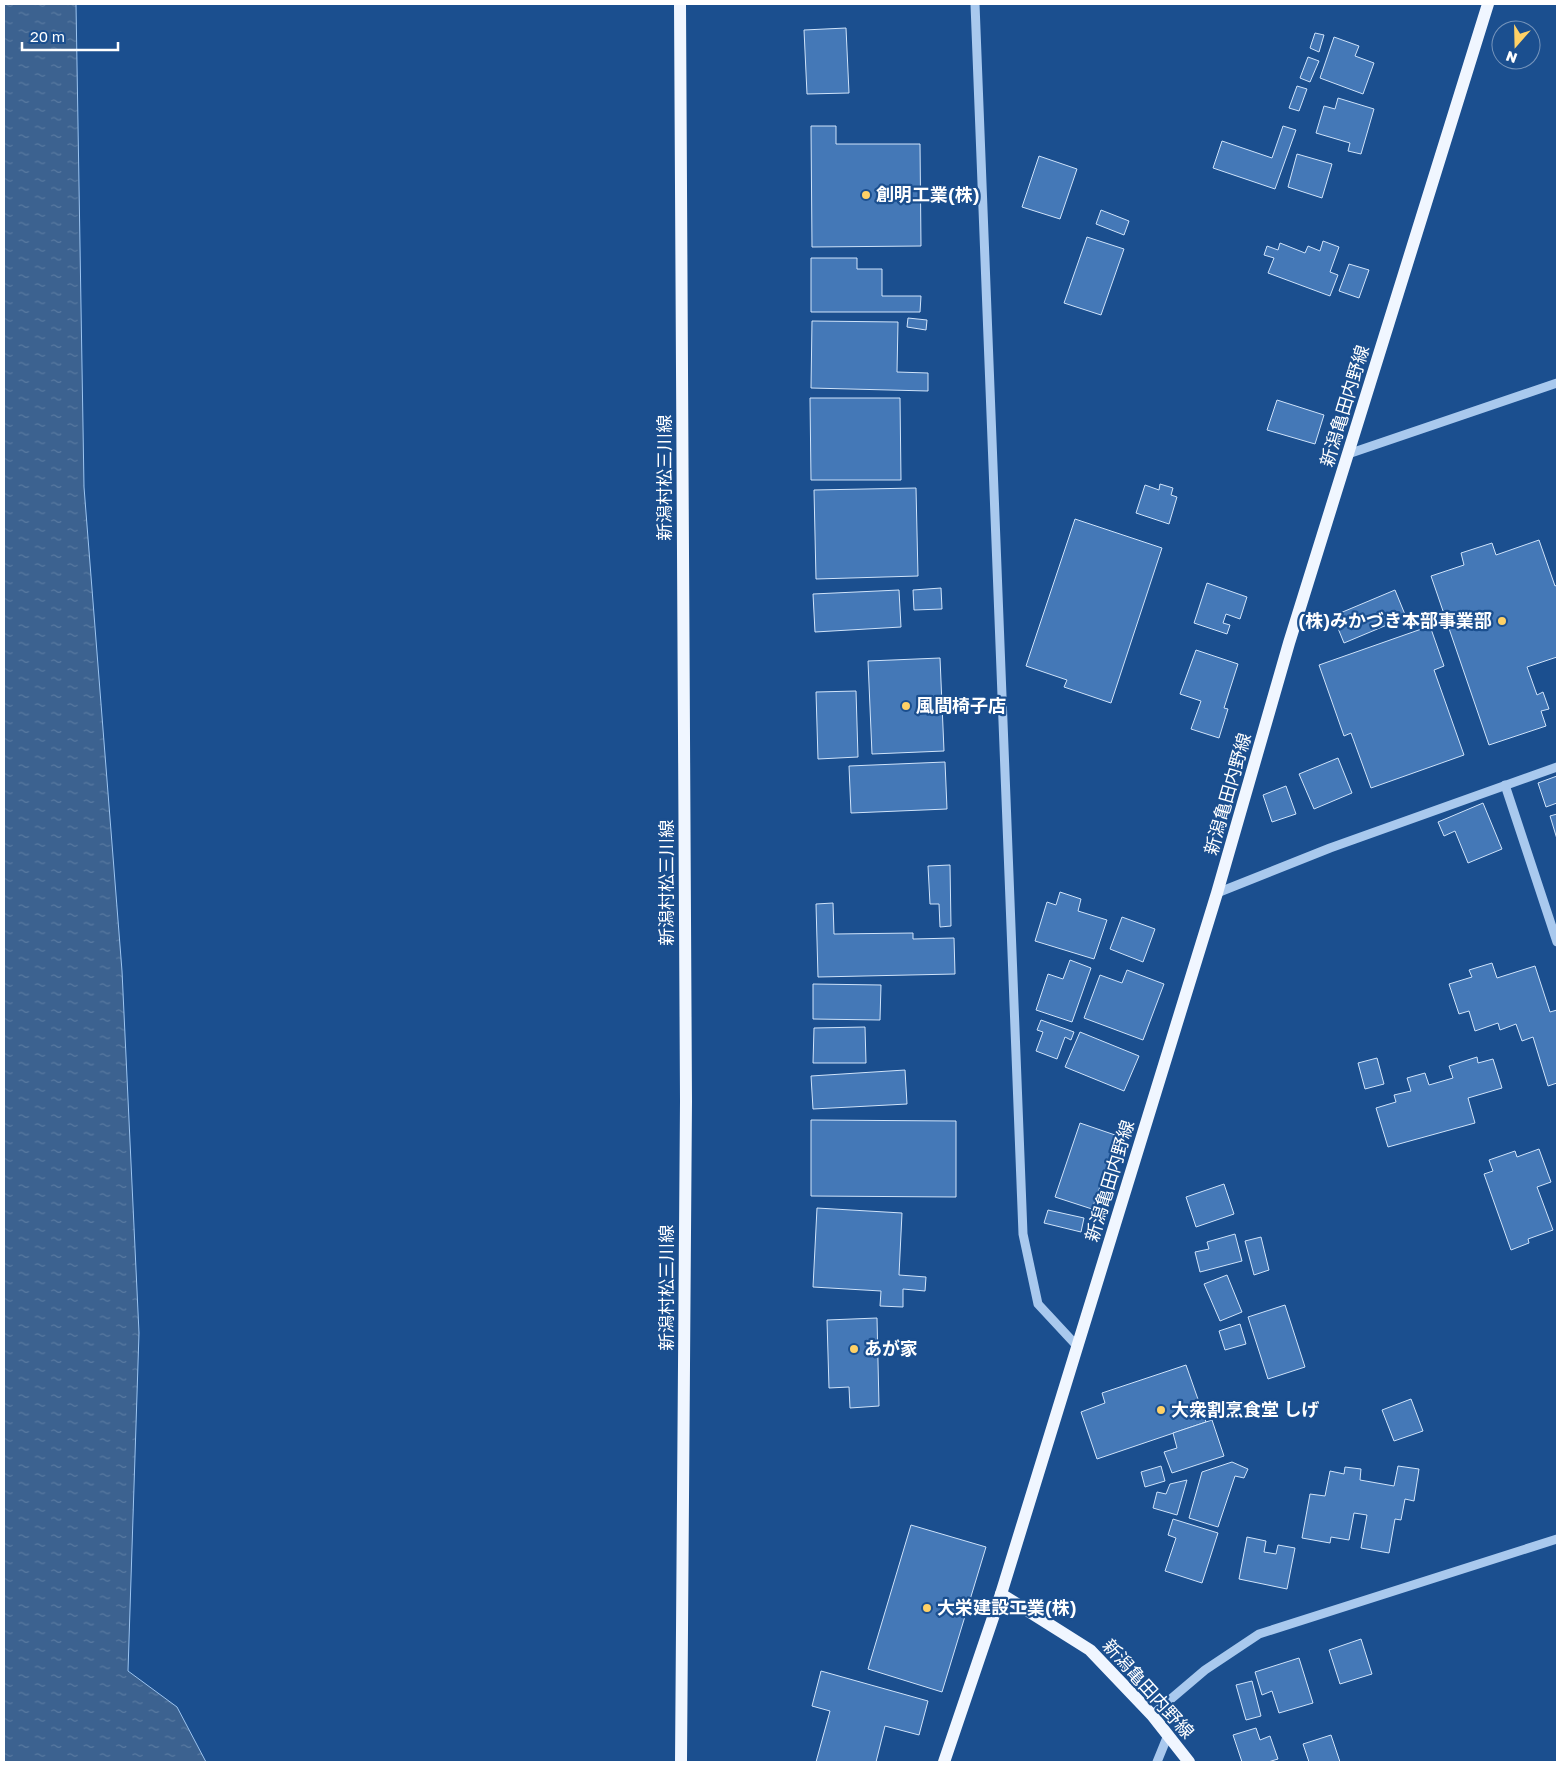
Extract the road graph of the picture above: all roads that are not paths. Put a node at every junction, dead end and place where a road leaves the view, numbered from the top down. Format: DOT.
graph roads {
  1 [pos="680,4"];
  2 [pos="975,4"];
  3 [pos="1488,4"];
  4 [pos="1557,383"];
  5 [pos="1348,454"];
  6 [pos="1557,767"];
  7 [pos="1505,785"];
  8 [pos="1217,893"];
  9 [pos="1557,942"];
  10 [pos="1077,1346"];
  11 [pos="1557,1539"];
  12 [pos="1001,1594"];
  13 [pos="1152,1715"];
  14 [pos="1168,1735"];
  15 [pos="681,1762"];
  16 [pos="944,1762"];
  17 [pos="1157,1762"];
  18 [pos="1189,1762"];
  1 -- 15 [label="main road, 新潟村松三川線"];
  2 -- 10 [label="street"];
  3 -- 5 [label="main road, 新潟亀田内野線"];
  4 -- 5 [label="street"];
  5 -- 8 [label="main road, 新潟亀田内野線"];
  6 -- 7 [label="street"];
  7 -- 8 [label="street"];
  7 -- 9 [label="street"];
  8 -- 10 [label="main road, 新潟亀田内野線"];
  10 -- 12 [label="main road, 新潟亀田内野線"];
  11 -- 13 [label="street"];
  12 -- 13 [label="main road, 新潟亀田内野線"];
  12 -- 16 [label="main road, 新潟亀田内野線"];
  13 -- 14 [label="main road, 新潟亀田内野線"];
  14 -- 17 [label="street"];
  14 -- 18 [label="main road, 新潟亀田内野線"];
}
